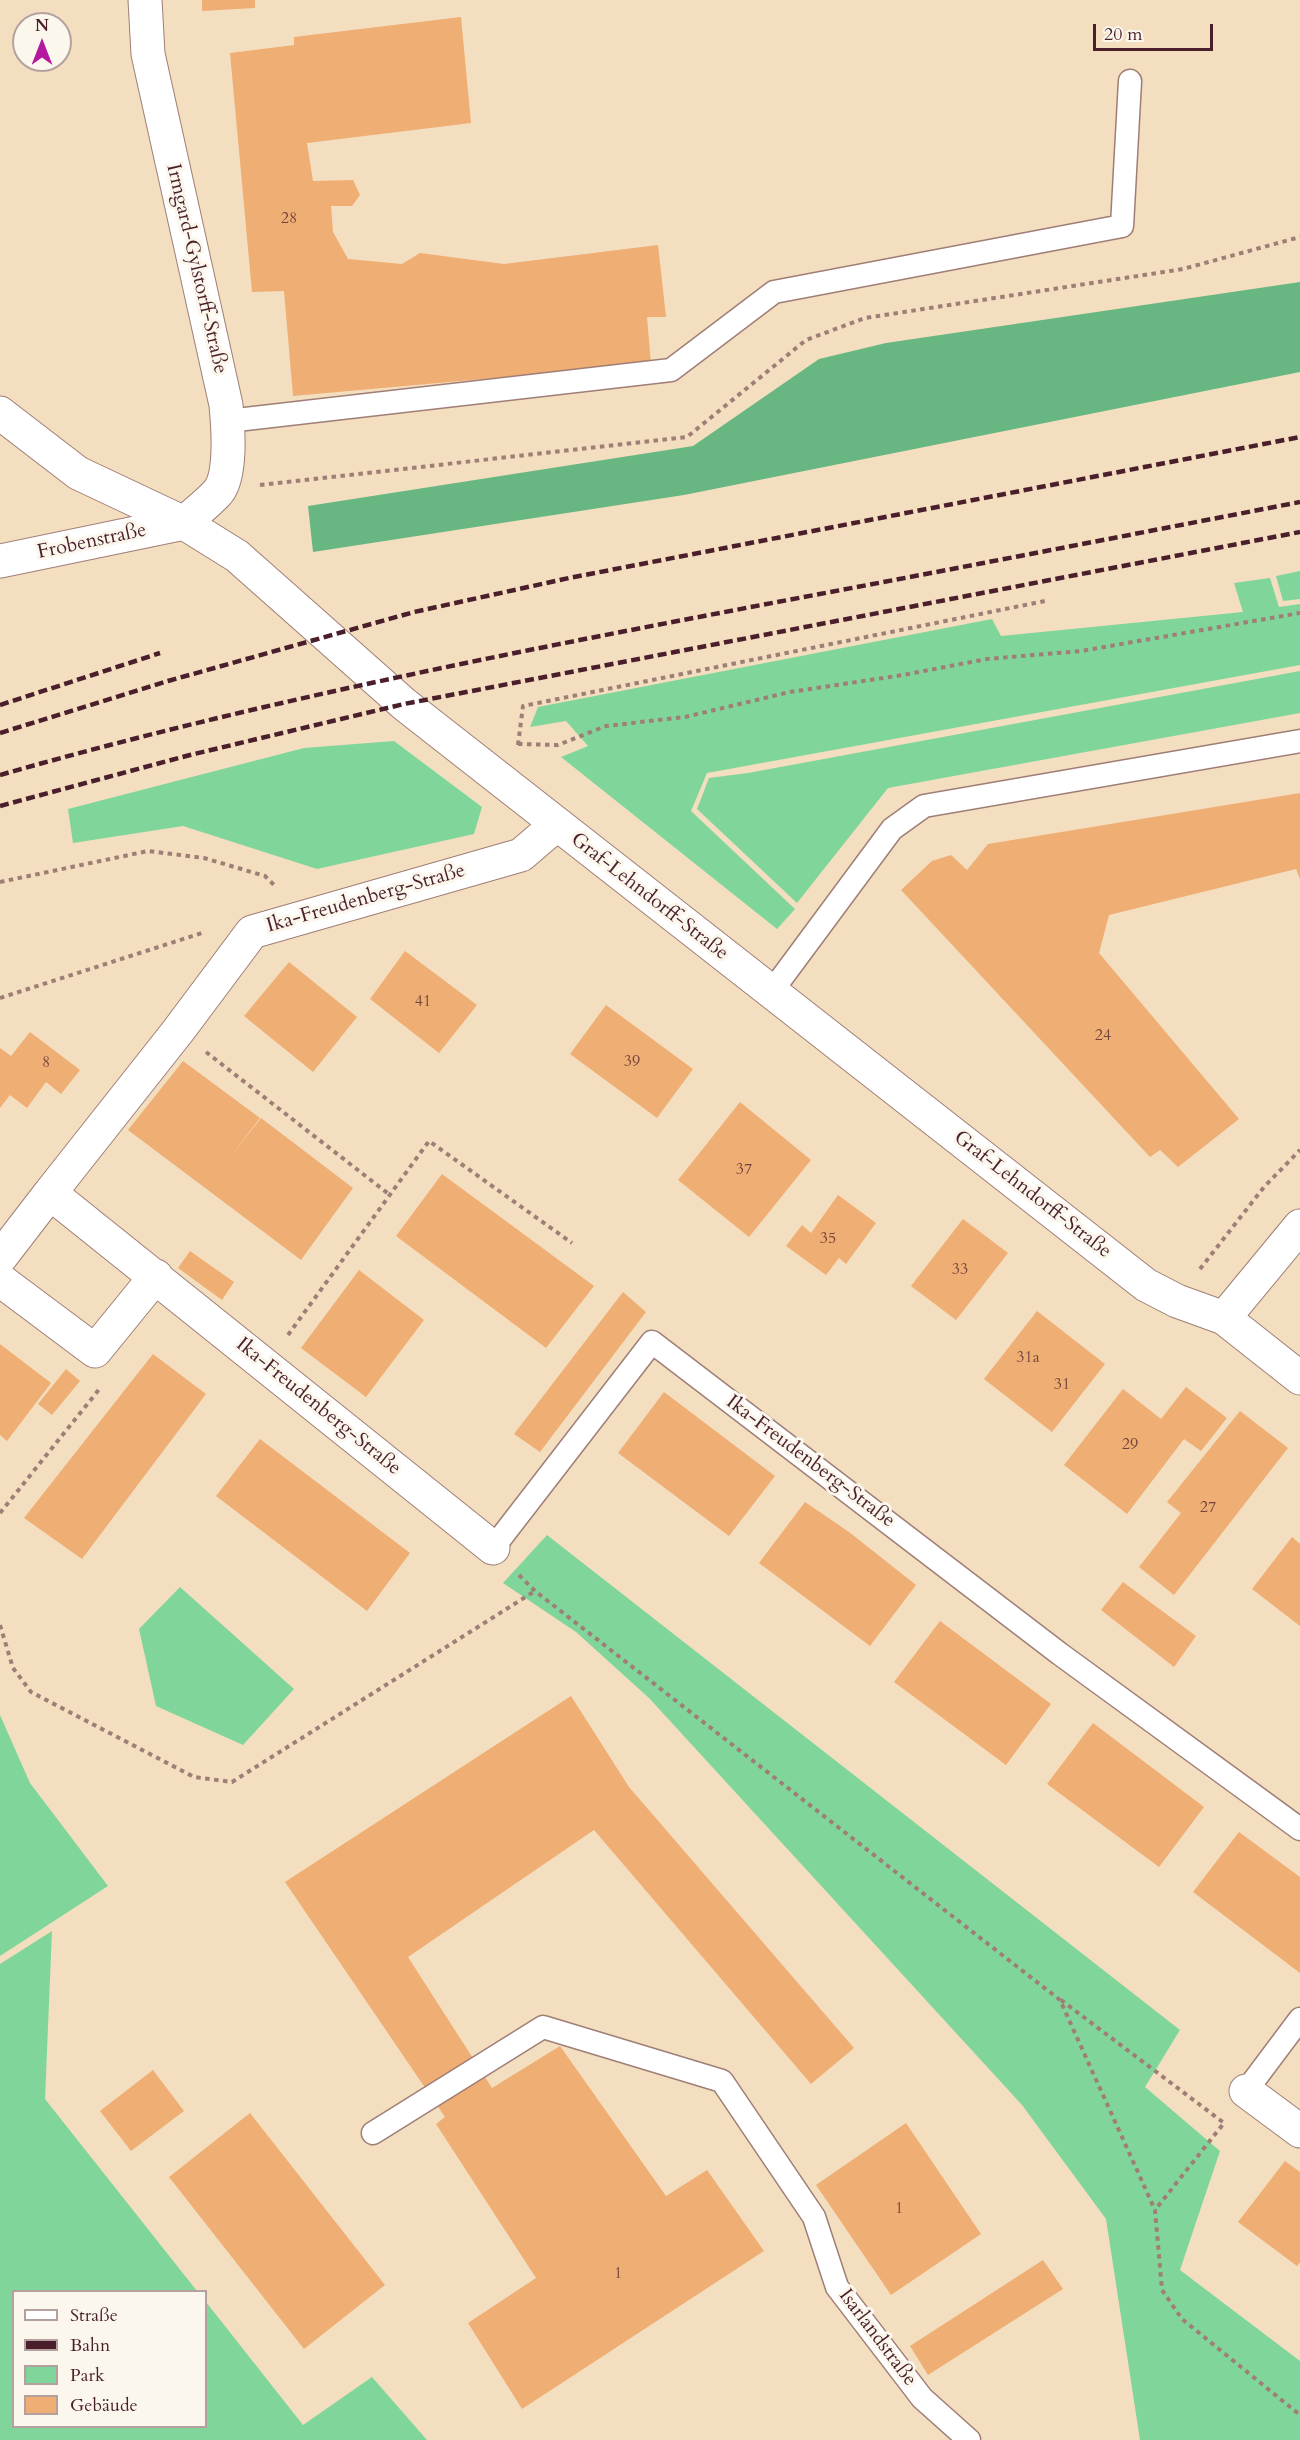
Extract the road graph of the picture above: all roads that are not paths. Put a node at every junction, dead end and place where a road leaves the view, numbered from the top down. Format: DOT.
graph roads {
  1 [pos="145,0"];
  2 [pos="1130,81"];
  3 [pos="0,413"];
  4 [pos="227,413"];
  5 [pos="184,523"];
  6 [pos="0,561"];
  7 [pos="1300,741"];
  8 [pos="556,825"];
  9 [pos="772,991"];
  10 [pos="50,1193"];
  11 [pos="1300,1226"];
  12 [pos="0,1257"];
  13 [pos="156,1276"];
  14 [pos="0,1280"];
  15 [pos="1224,1318"];
  16 [pos="1300,1378"];
  17 [pos="493,1548"];
  18 [pos="1300,1829"];
  19 [pos="1300,2019"];
  20 [pos="1246,2091"];
  21 [pos="1300,2131"];
  22 [pos="373,2133"];
  23 [pos="969,2440"];
  1 -- 4 [label="street, Irmgard-Gylstorff-Straße"];
  2 -- 4 [label="lane"];
  3 -- 5 [label="street, Graf-Lehndorff-Straße"];
  4 -- 5 [label="street, Irmgard-Gylstorff-Straße"];
  5 -- 6 [label="street, Frobenstraße"];
  5 -- 8 [label="street, Graf-Lehndorff-Straße"];
  7 -- 9 [label="lane"];
  8 -- 9 [label="street, Graf-Lehndorff-Straße"];
  8 -- 10 [label="street, Ika-Freudenberg-Straße"];
  9 -- 15 [label="street, Graf-Lehndorff-Straße"];
  10 -- 12 [label="street"];
  10 -- 13 [label="street, Ika-Freudenberg-Straße"];
  11 -- 15 [label="street"];
  13 -- 14 [label="street"];
  13 -- 17 [label="street, Ika-Freudenberg-Straße"];
  15 -- 16 [label="street, Graf-Lehndorff-Straße"];
  17 -- 18 [label="lane, Ika-Freudenberg-Straße"];
  19 -- 20 [label="lane"];
  20 -- 21 [label="street"];
  22 -- 23 [label="lane, Isarlandstraße"];
}
